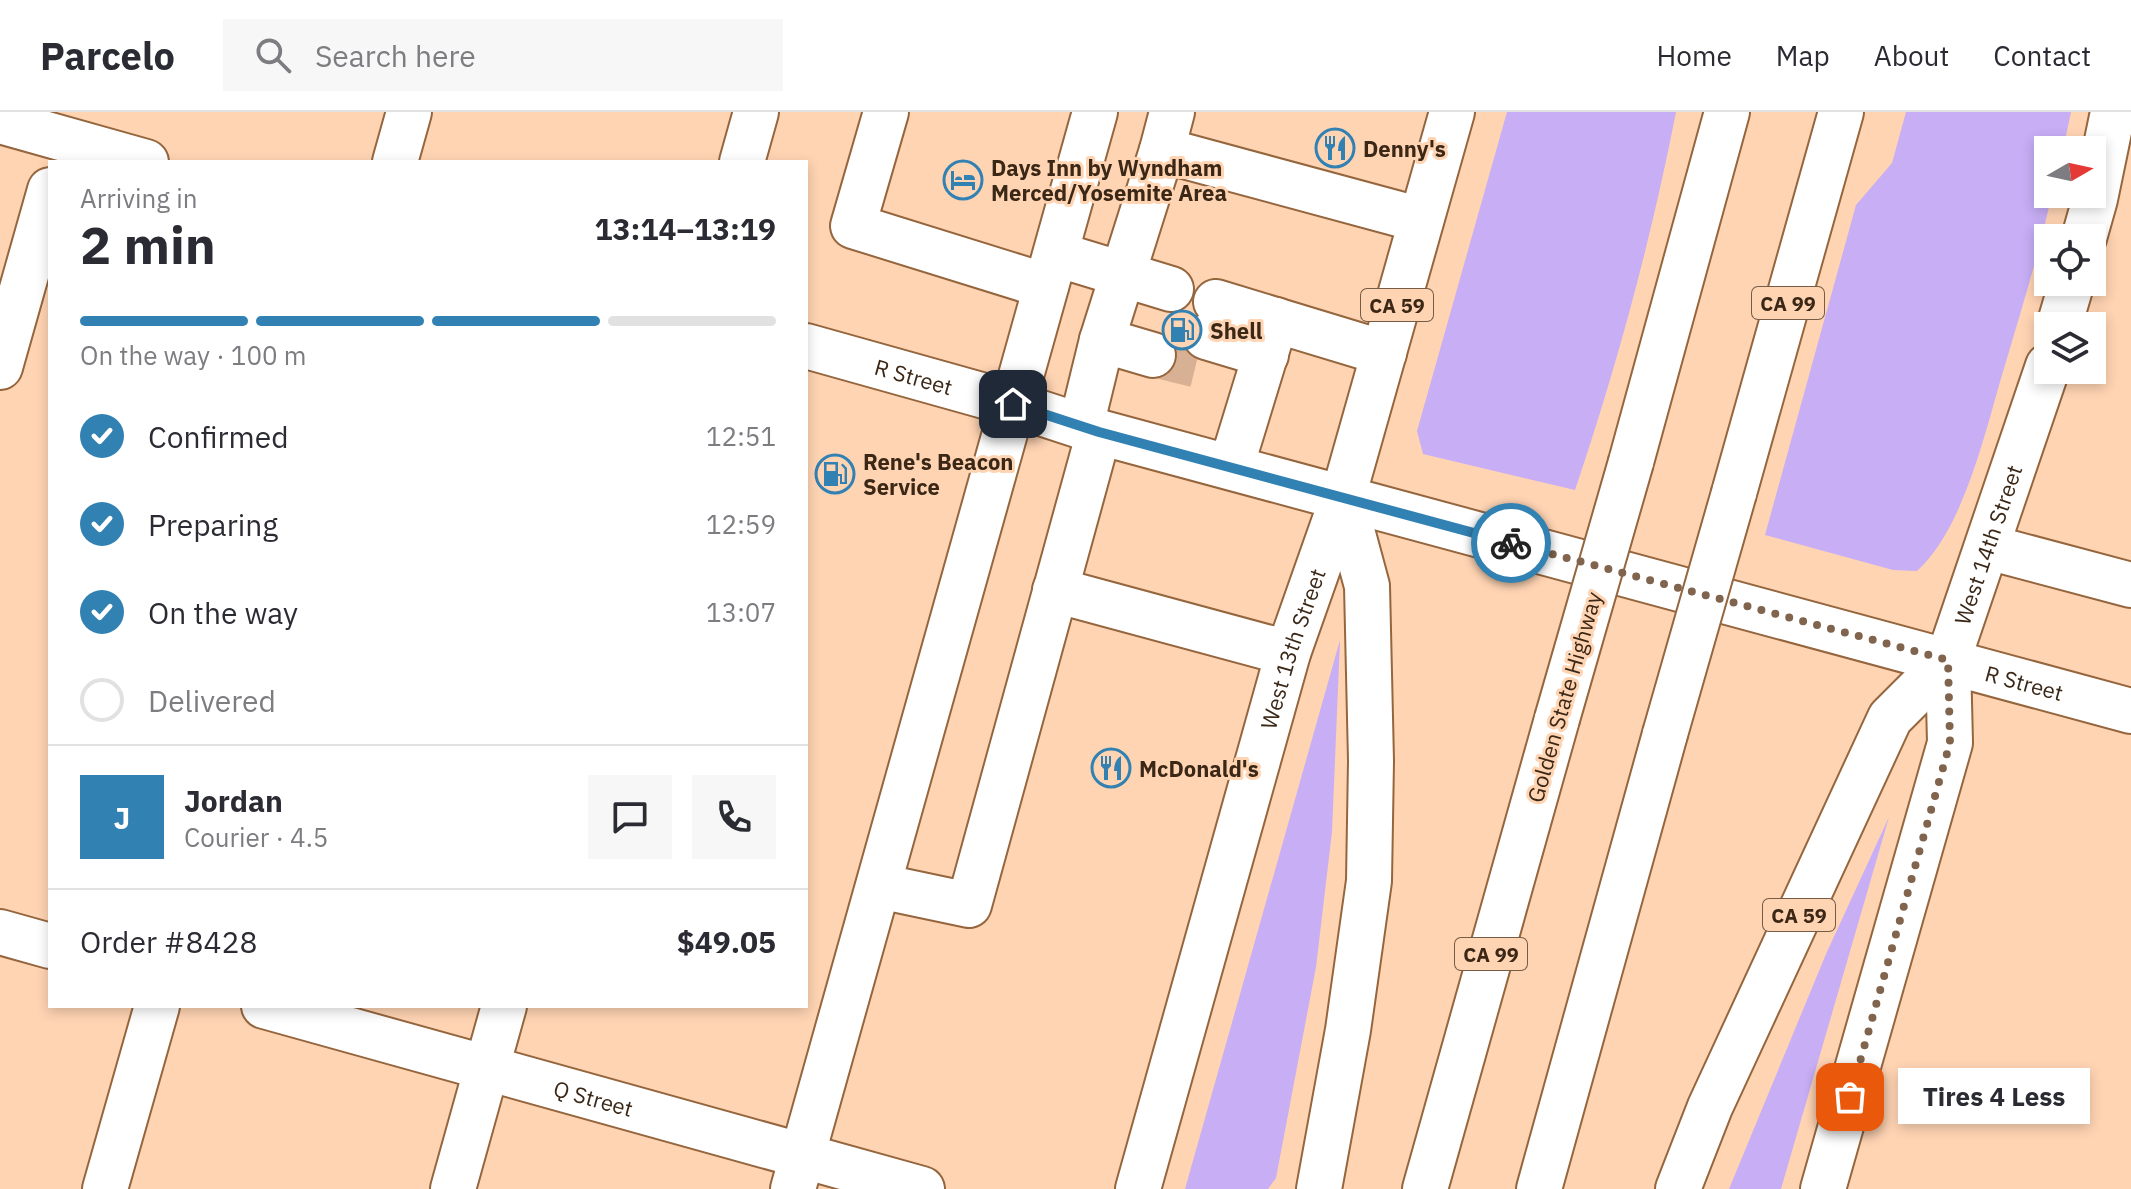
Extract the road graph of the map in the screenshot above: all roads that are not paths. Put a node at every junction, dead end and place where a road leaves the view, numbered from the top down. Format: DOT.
graph roads {
  1 [pos="409,112"];
  2 [pos="756,112"];
  3 [pos="886,112"];
  4 [pos="1095,112"];
  5 [pos="1452,112"];
  6 [pos="1727,112"];
  7 [pos="1841,112"];
  8 [pos="2113,112"];
  9 [pos="0,121"];
  10 [pos="1167,131"];
  11 [pos="65,138"];
  12 [pos="139,160"];
  13 [pos="396,160"];
  14 [pos="743,160"];
  15 [pos="48,197"];
  16 [pos="1421,220"];
  17 [pos="2088,224"];
  18 [pos="1051,270"];
  19 [pos="1112,308"];
  20 [pos="808,347"];
  21 [pos="1267,353"];
  22 [pos="1384,353"];
  23 [pos="0,367"];
  24 [pos="2042,384"];
  25 [pos="1013,404"];
  26 [pos="1090,429"];
  27 [pos="1231,467"];
  28 [pos="1343,497"];
  29 [pos="1988,547"];
  30 [pos="2131,585"];
  31 [pos="1055,590"];
  32 [pos="1288,653"];
  33 [pos="1948,660"];
  34 [pos="2131,711"];
  35 [pos="879,886"];
  36 [pos="0,932"];
  37 [pos="48,945"];
  38 [pos="156,1008"];
  39 [pos="271,1008"];
  40 [pos="503,1008"];
  41 [pos="487,1068"];
  42 [pos="798,1172"];
  43 [pos="105,1189"];
  44 [pos="453,1189"];
  45 [pos="922,1189"];
  46 [pos="1138,1189"];
  47 [pos="1319,1189"];
  48 [pos="1425,1189"];
  49 [pos="1539,1189"];
  50 [pos="1678,1189"];
  51 [pos="1823,1189"];
  1 -- 13 [label="main road"];
  2 -- 14 [label="main road"];
  3 -- 18 [label="main road"];
  4 -- 18 [label="main road"];
  5 -- 16 [label="main road, West 13th Street / CA 59"];
  6 -- 48 [label="main road, Golden State Highway / CA 99, bridge"];
  7 -- 49 [label="main road, CA 99, bridge"];
  8 -- 17 [label="main road"];
  9 -- 11 [label="main road"];
  10 -- 16 [label="main road"];
  10 -- 19 [label="main road"];
  11 -- 12 [label="main road"];
  15 -- 23 [label="main road"];
  16 -- 22 [label="main road, West 13th Street / CA 59"];
  18 -- 19 [label="main road"];
  18 -- 25 [label="main road"];
  19 -- 19 [label="main road"];
  19 -- 26 [label="main road"];
  20 -- 25 [label="main road, R Street"];
  21 -- 21 [label="main road"];
  21 -- 22 [label="main road"];
  21 -- 27 [label="main road"];
  22 -- 28 [label="main road, West 13th Street / CA 59"];
  24 -- 29 [label="main road, West 14th Street / CA 59"];
  25 -- 26 [label="main road, R Street"];
  25 -- 35 [label="main road"];
  26 -- 27 [label="main road, R Street"];
  26 -- 31 [label="main road"];
  27 -- 28 [label="main road, R Street"];
  28 -- 32 [label="main road, West 13th Street"];
  28 -- 33 [label="main road, R Street"];
  28 -- 47 [label="main road"];
  29 -- 30 [label="main road"];
  29 -- 33 [label="main road, West 14th Street / CA 59"];
  31 -- 32 [label="main road"];
  31 -- 35 [label="main road"];
  32 -- 46 [label="main road, West 13th Street"];
  33 -- 34 [label="main road, R Street"];
  33 -- 50 [label="main road, CA 59"];
  33 -- 51 [label="main road, West 14th Street"];
  35 -- 42 [label="main road"];
  36 -- 37 [label="main road"];
  38 -- 43 [label="main road"];
  39 -- 41 [label="main road, Q Street"];
  40 -- 41 [label="main road"];
  41 -- 42 [label="main road, Q Street"];
  41 -- 44 [label="main road"];
  42 -- 45 [label="main road, Q Street"];
}
